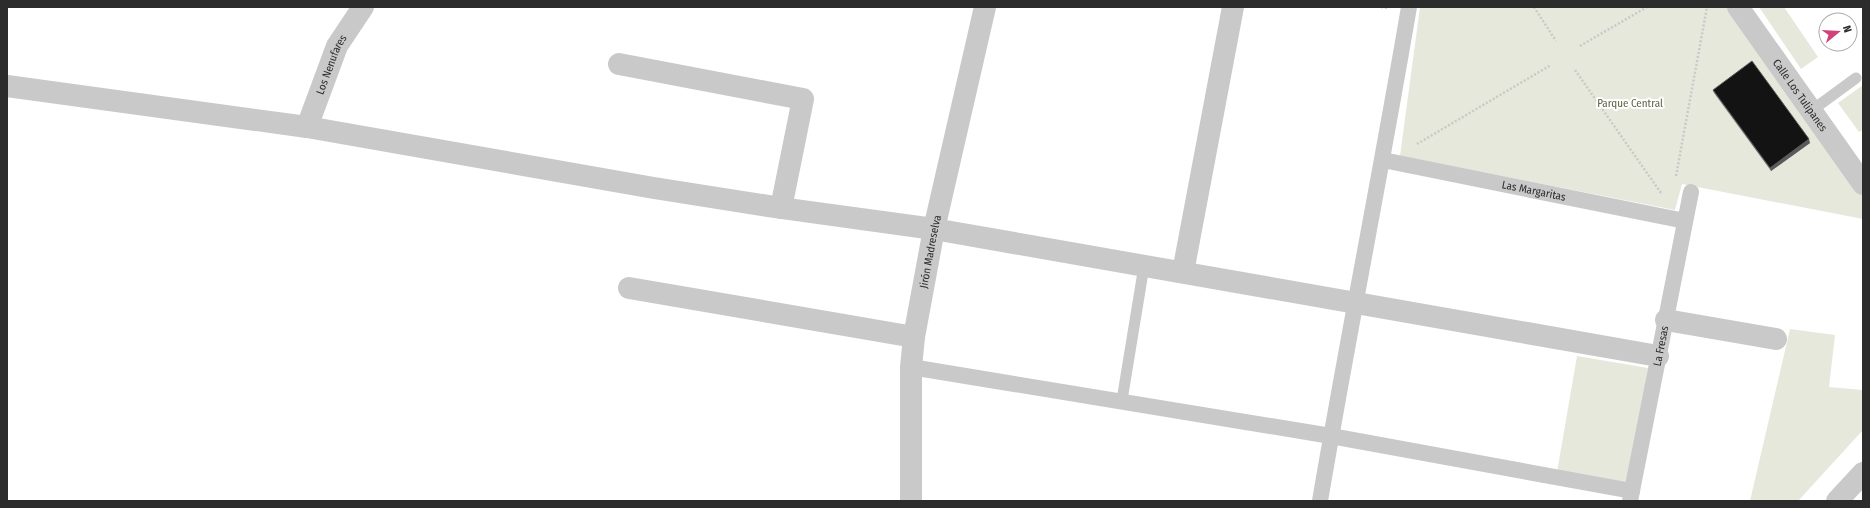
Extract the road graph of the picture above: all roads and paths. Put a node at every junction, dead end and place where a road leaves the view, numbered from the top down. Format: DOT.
graph roads {
  1 [pos="363,7"];
  2 [pos="985,7"];
  3 [pos="1233,7"];
  4 [pos="1409,7"];
  5 [pos="1534,7"];
  6 [pos="1647,7"];
  7 [pos="1707,7"];
  8 [pos="1738,7"];
  9 [pos="1556,41"];
  10 [pos="1580,46"];
  11 [pos="619,64"];
  12 [pos="1551,65"];
  13 [pos="1575,70"];
  14 [pos="1856,78"];
  15 [pos="7,86"];
  16 [pos="1810,111"];
  17 [pos="308,127"];
  18 [pos="1415,146"];
  19 [pos="1383,160"];
  20 [pos="1674,183"];
  21 [pos="1863,184"];
  22 [pos="1691,192"];
  23 [pos="1661,194"];
  24 [pos="781,208"];
  25 [pos="1685,221"];
  26 [pos="934,229"];
  27 [pos="1144,266"];
  28 [pos="1183,272"];
  29 [pos="628,288"];
  30 [pos="1354,302"];
  31 [pos="1666,320"];
  32 [pos="914,337"];
  33 [pos="1776,339"];
  34 [pos="1658,356"];
  35 [pos="911,367"];
  36 [pos="1122,400"];
  37 [pos="1331,436"];
  38 [pos="1863,473"];
  39 [pos="1631,496"];
  40 [pos="912,501"];
  41 [pos="1320,501"];
  42 [pos="1837,501"];
  1 -- 17 [label="street, Los Nenufares"];
  2 -- 26 [label="street, Jirón Madreselva"];
  3 -- 28 [label="street"];
  4 -- 19 [label="street"];
  5 -- 9 [label="path"];
  6 -- 10 [label="path"];
  7 -- 20 [label="path"];
  8 -- 16 [label="street, Calle Los Tulipanes"];
  11 -- 24 [label="street"];
  12 -- 18 [label="path"];
  13 -- 23 [label="path"];
  14 -- 16 [label="lane"];
  15 -- 17 [label="street"];
  16 -- 21 [label="street, Calle Los Tulipanes"];
  17 -- 24 [label="street"];
  19 -- 25 [label="street, Las Margaritas"];
  19 -- 30 [label="street"];
  22 -- 25 [label="street, La Fresas"];
  24 -- 26 [label="street"];
  25 -- 31 [label="street, La Fresas"];
  26 -- 27 [label="street"];
  26 -- 32 [label="street, Jirón Madreselva"];
  27 -- 28 [label="street"];
  27 -- 36 [label="lane"];
  28 -- 30 [label="street"];
  29 -- 32 [label="street"];
  30 -- 34 [label="street"];
  30 -- 37 [label="street"];
  31 -- 33 [label="street"];
  31 -- 34 [label="street, La Fresas"];
  32 -- 35 [label="street, Jirón Madreselva"];
  34 -- 39 [label="street, La Fresas"];
  35 -- 36 [label="street"];
  35 -- 40 [label="street, Jirón Madreselva"];
  36 -- 37 [label="street"];
  37 -- 39 [label="street"];
  37 -- 41 [label="street"];
  38 -- 42 [label="street"];
}
